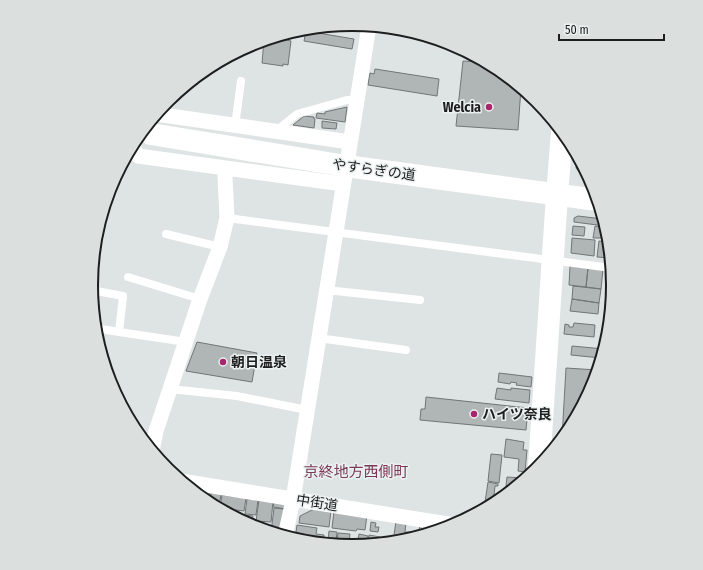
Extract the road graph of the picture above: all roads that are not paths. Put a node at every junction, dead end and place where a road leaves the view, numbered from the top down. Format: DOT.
graph roads {
  1 [pos="368,32"];
  2 [pos="240,81"];
  3 [pos="357,100"];
  4 [pos="155,124"];
  5 [pos="155,125"];
  6 [pos="235,126"];
  7 [pos="275,131"];
  8 [pos="350,142"];
  9 [pos="561,142"];
  10 [pos="136,152"];
  11 [pos="226,168"];
  12 [pos="345,175"];
  13 [pos="557,195"];
  14 [pos="590,199"];
  15 [pos="227,218"];
  16 [pos="336,231"];
  17 [pos="166,234"];
  18 [pos="220,247"];
  19 [pos="553,261"];
  20 [pos="605,267"];
  21 [pos="128,277"];
  22 [pos="326,290"];
  23 [pos="98,291"];
  24 [pos="200,299"];
  25 [pos="420,300"];
  26 [pos="101,329"];
  27 [pos="119,332"];
  28 [pos="318,338"];
  29 [pos="186,342"];
  30 [pos="406,350"];
  31 [pos="170,389"];
  32 [pos="307,410"];
  33 [pos="153,444"];
  34 [pos="540,455"];
  35 [pos="192,483"];
  36 [pos="293,500"];
  37 [pos="437,525"];
  38 [pos="286,530"];
  1 -- 3 [label="street"];
  2 -- 6 [label="lane"];
  3 -- 7 [label="lane"];
  3 -- 8 [label="street"];
  4 -- 6 [label="street"];
  5 -- 12 [label="street, やすらぎの道"];
  6 -- 7 [label="street"];
  7 -- 8 [label="street"];
  8 -- 12 [label="street"];
  9 -- 13 [label="street"];
  10 -- 11 [label="street"];
  11 -- 12 [label="street"];
  11 -- 15 [label="street"];
  12 -- 13 [label="street, やすらぎの道"];
  12 -- 16 [label="street"];
  13 -- 14 [label="street, やすらぎの道"];
  13 -- 19 [label="street"];
  15 -- 16 [label="lane"];
  15 -- 18 [label="street"];
  16 -- 19 [label="lane"];
  16 -- 22 [label="street"];
  17 -- 18 [label="lane"];
  18 -- 24 [label="street"];
  19 -- 20 [label="lane"];
  19 -- 34 [label="street"];
  21 -- 24 [label="lane"];
  22 -- 25 [label="lane"];
  22 -- 28 [label="street"];
  23 -- 27 [label="lane"];
  24 -- 29 [label="street"];
  26 -- 27 [label="lane"];
  27 -- 29 [label="lane"];
  28 -- 30 [label="lane"];
  28 -- 32 [label="street"];
  29 -- 31 [label="street"];
  31 -- 32 [label="lane"];
  31 -- 33 [label="street"];
  32 -- 36 [label="street"];
  35 -- 36 [label="street, 中街道"];
  36 -- 37 [label="street, 中街道"];
  36 -- 38 [label="street"];
}
